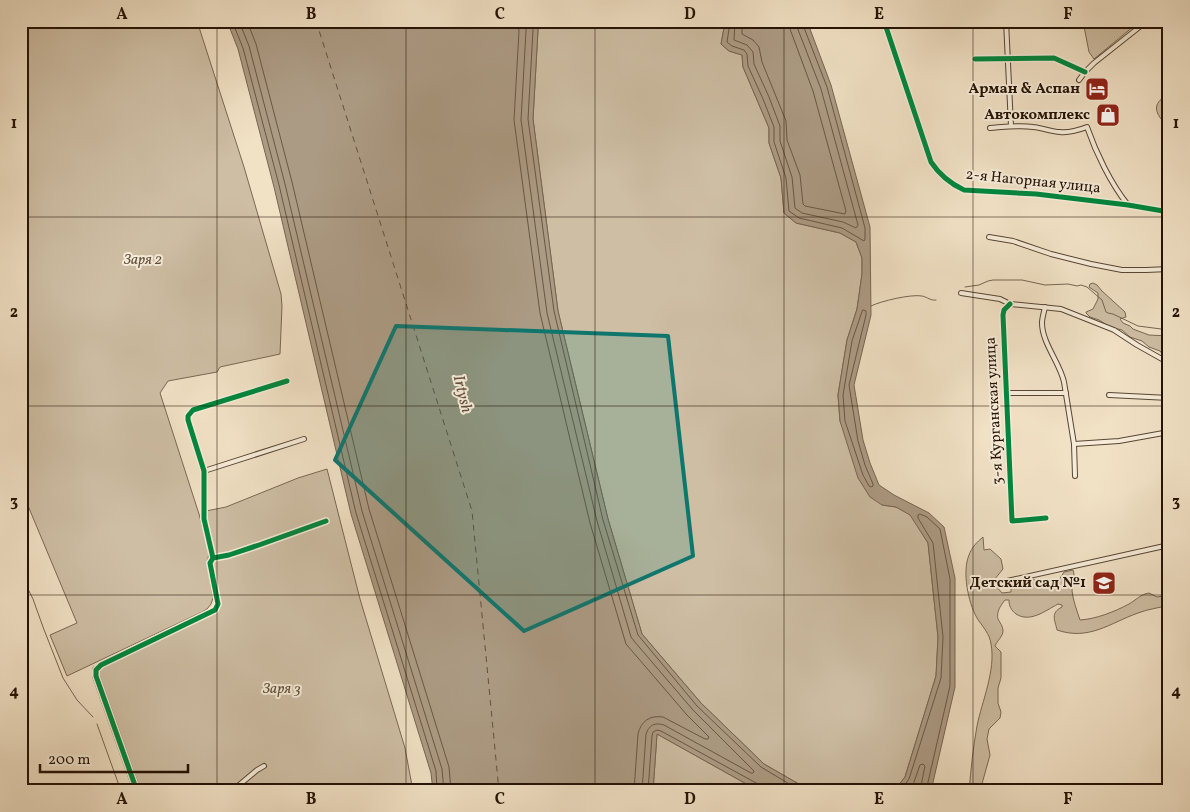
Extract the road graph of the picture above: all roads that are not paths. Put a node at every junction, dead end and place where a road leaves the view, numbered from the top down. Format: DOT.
graph roads {
  1 [pos="884,21"];
  2 [pos="1006,21"];
  3 [pos="1147,21"];
  4 [pos="1008,58"];
  5 [pos="975,59"];
  6 [pos="1085,72"];
  7 [pos="1079,80"];
  8 [pos="1011,126"];
  9 [pos="990,128"];
  10 [pos="1128,205"];
  11 [pos="1169,212"];
  12 [pos="989,237"];
  13 [pos="1169,269"];
  14 [pos="961,293"];
  15 [pos="1010,304"];
  16 [pos="1044,307"];
  17 [pos="1169,363"];
  18 [pos="287,381"];
  19 [pos="1006,392"];
  20 [pos="1066,393"];
  21 [pos="1109,395"];
  22 [pos="1169,398"];
  23 [pos="1169,432"];
  24 [pos="304,439"];
  25 [pos="1074,444"];
  26 [pos="204,471"];
  27 [pos="1075,476"];
  28 [pos="1046,518"];
  29 [pos="326,521"];
  30 [pos="1169,545"];
  31 [pos="213,558"];
  32 [pos="1007,581"];
  33 [pos="96,670"];
  34 [pos="264,766"];
  35 [pos="137,791"];
  36 [pos="232,791"];
  1 -- 10 [label="street, 2-я Нагорная улица"];
  2 -- 4 [label="street"];
  3 -- 6 [label="street"];
  4 -- 5 [label="street"];
  4 -- 6 [label="street"];
  4 -- 8 [label="street"];
  6 -- 7 [label="street"];
  8 -- 9 [label="street"];
  8 -- 10 [label="street"];
  10 -- 11 [label="street, 2-я Нагорная улица"];
  12 -- 13 [label="street"];
  14 -- 15 [label="street"];
  15 -- 16 [label="street"];
  15 -- 19 [label="street, 3-я Курганская улица"];
  16 -- 17 [label="street"];
  16 -- 20 [label="street"];
  18 -- 26 [label="street"];
  19 -- 20 [label="street"];
  19 -- 28 [label="street, 3-я Курганская улица"];
  20 -- 25 [label="street"];
  21 -- 22 [label="street"];
  23 -- 25 [label="street"];
  24 -- 26 [label="street"];
  25 -- 27 [label="street"];
  26 -- 31 [label="street"];
  29 -- 31 [label="street"];
  30 -- 32 [label="street"];
  31 -- 33 [label="street"];
  33 -- 35 [label="street"];
  34 -- 36 [label="street"];
}
